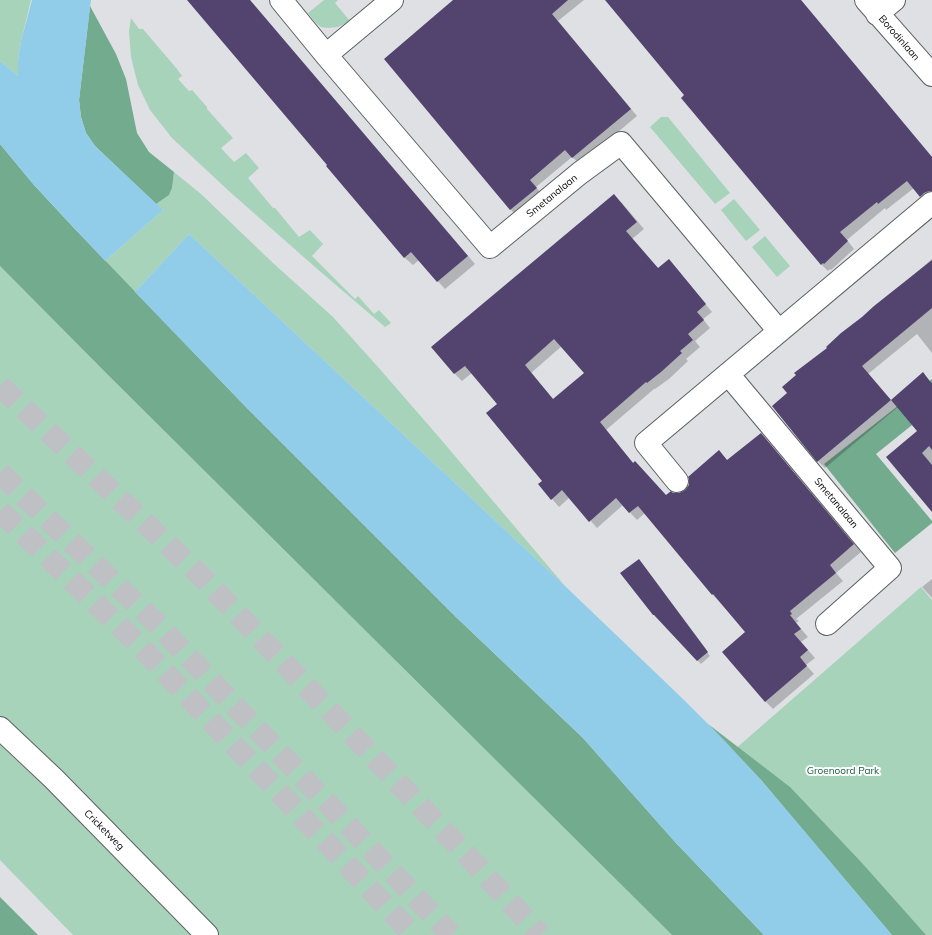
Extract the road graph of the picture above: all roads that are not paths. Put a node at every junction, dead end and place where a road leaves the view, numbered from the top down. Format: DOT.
graph roads {
  1 [pos="281,0"];
  2 [pos="392,0"];
  3 [pos="894,0"];
  4 [pos="872,7"];
  5 [pos="326,55"];
  6 [pos="932,75"];
  7 [pos="932,203"];
  8 [pos="779,331"];
  9 [pos="728,374"];
  10 [pos="677,481"];
  11 [pos="827,624"];
  12 [pos="0,728"];
  13 [pos="207,935"];
  1 -- 5 [label="street, Smetanalaan"];
  2 -- 5 [label="street"];
  3 -- 4 [label="street"];
  4 -- 6 [label="street, Borodinlaan"];
  5 -- 8 [label="street, Smetanalaan"];
  7 -- 8 [label="street"];
  8 -- 9 [label="street"];
  9 -- 10 [label="street"];
  9 -- 11 [label="street, Smetanalaan"];
  12 -- 13 [label="street, Cricketweg"];
}
